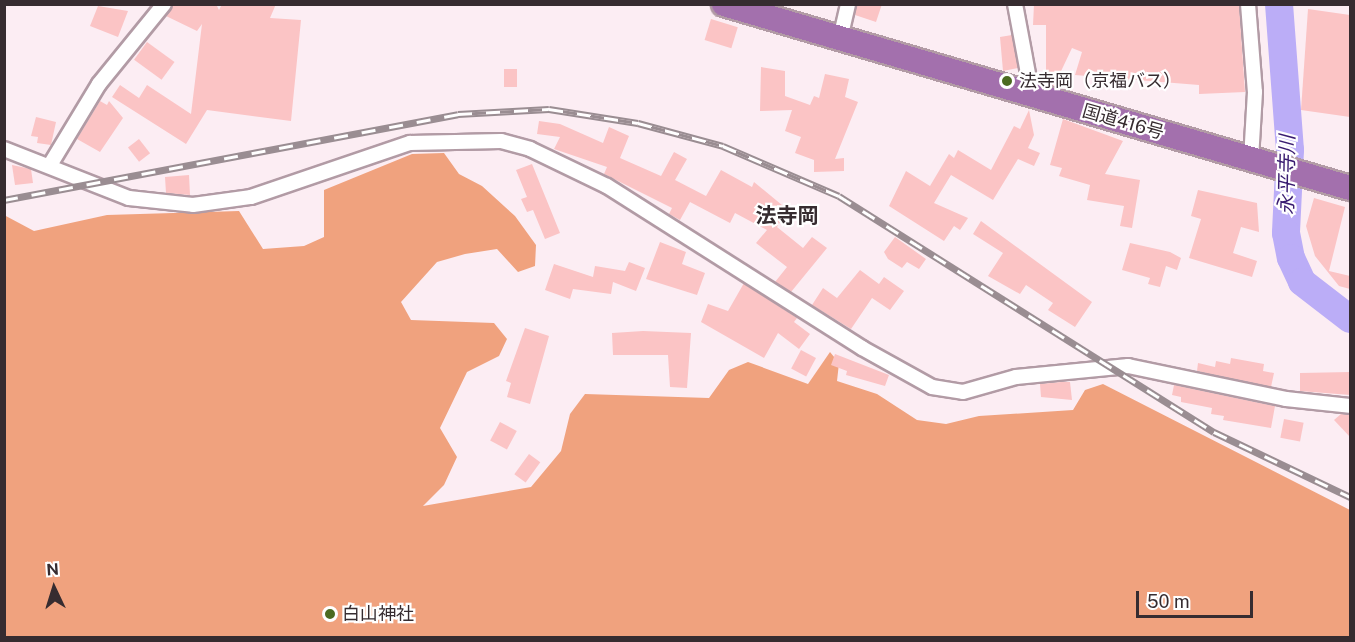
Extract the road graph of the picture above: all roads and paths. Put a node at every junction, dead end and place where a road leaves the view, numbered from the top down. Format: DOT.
graph roads {
  1 [pos="164,4"];
  2 [pos="724,4"];
  3 [pos="848,4"];
  4 [pos="1015,4"];
  5 [pos="1248,4"];
  6 [pos="840,39"];
  7 [pos="1032,95"];
  8 [pos="4,149"];
  9 [pos="1258,161"];
  10 [pos="50,165"];
  11 [pos="1350,188"];
  12 [pos="1350,406"];
  1 -- 10 [label="street"];
  2 -- 6 [label="highway, 国道416号"];
  3 -- 6 [label="street"];
  4 -- 7 [label="street"];
  5 -- 9 [label="street"];
  6 -- 7 [label="highway, 国道416号"];
  7 -- 9 [label="highway, 国道416号"];
  8 -- 10 [label="street"];
  9 -- 11 [label="highway, 国道416号"];
  10 -- 12 [label="street"];
}
